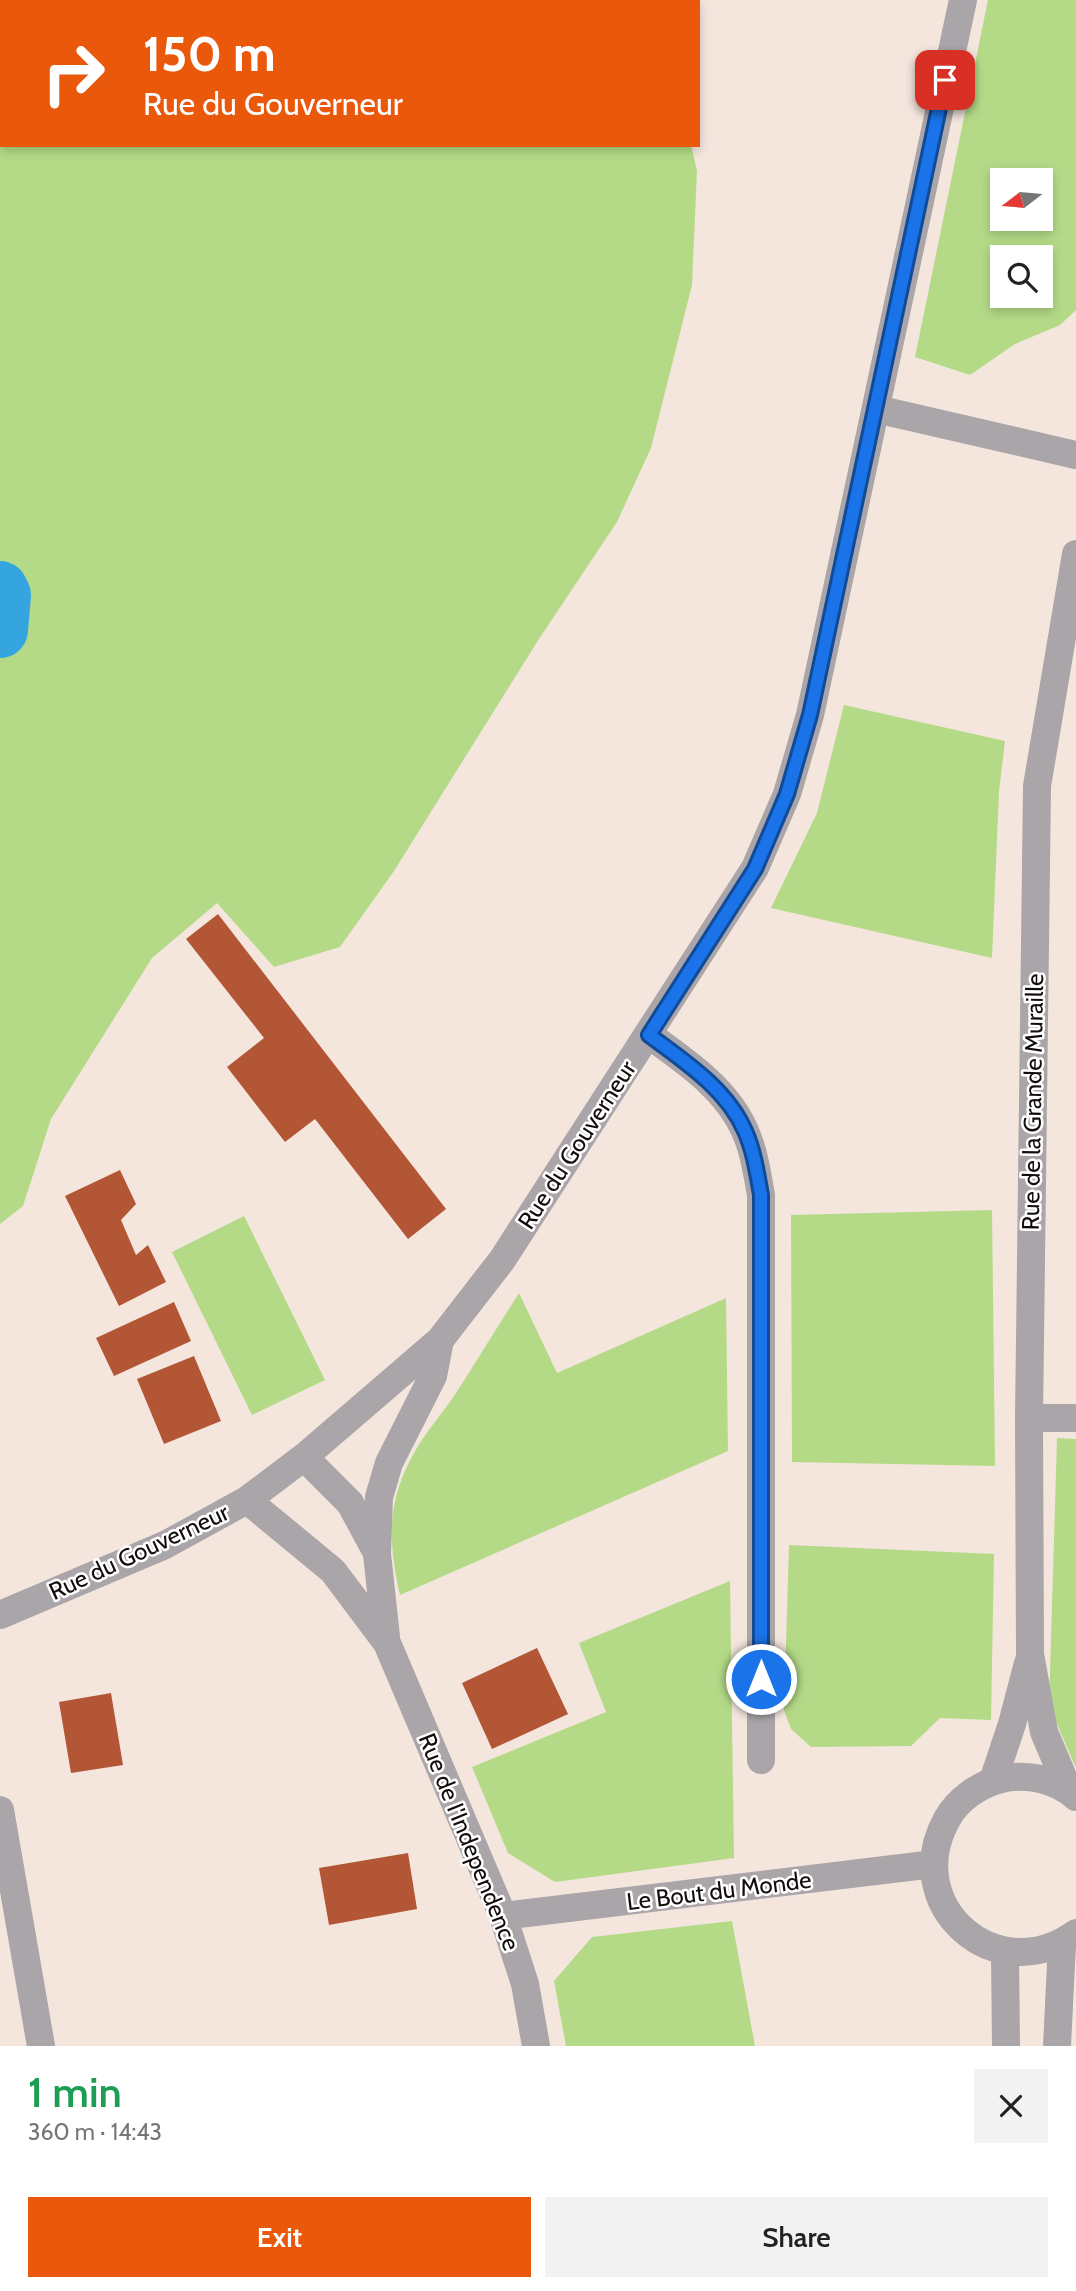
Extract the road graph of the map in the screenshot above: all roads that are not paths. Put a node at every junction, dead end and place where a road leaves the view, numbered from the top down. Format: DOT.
graph roads {
  1 [pos="962,0"];
  2 [pos="876,409"];
  3 [pos="1076,455"];
  4 [pos="1076,554"];
  5 [pos="649,1035"];
  6 [pos="440,1340"];
  7 [pos="1029,1418"];
  8 [pos="1076,1418"];
  9 [pos="304,1457"];
  10 [pos="247,1500"];
  11 [pos="377,1554"];
  12 [pos="0,1615"];
  13 [pos="387,1643"];
  14 [pos="1030,1654"];
  15 [pos="761,1759"];
  16 [pos="993,1781"];
  17 [pos="1072,1794"];
  18 [pos="0,1810"];
  19 [pos="934,1864"];
  20 [pos="503,1916"];
  21 [pos="1069,1938"];
  22 [pos="1005,1952"];
  23 [pos="41,2046"];
  24 [pos="536,2046"];
  25 [pos="1006,2046"];
  26 [pos="1057,2046"];
  1 -- 2 [label="street, Rue du Gouverneur"];
  2 -- 3 [label="street"];
  2 -- 5 [label="street, Rue du Gouverneur"];
  4 -- 7 [label="street, Rue de la Grande Muraille"];
  5 -- 6 [label="street, Rue du Gouverneur"];
  5 -- 15 [label="street"];
  6 -- 9 [label="street, Rue du Gouverneur"];
  6 -- 11 [label="street"];
  7 -- 8 [label="street"];
  7 -- 14 [label="street, Rue de la Grande Muraille"];
  9 -- 10 [label="street, Rue du Gouverneur"];
  9 -- 11 [label="street"];
  10 -- 12 [label="street, Rue du Gouverneur"];
  10 -- 13 [label="street"];
  11 -- 13 [label="street"];
  13 -- 20 [label="street, Rue de I'Independence"];
  14 -- 16 [label="street, Rue de la Grande Muraille"];
  14 -- 17 [label="street, Rue de la Grande Muraille"];
  16 -- 17 [label="street"];
  16 -- 19 [label="street"];
  18 -- 23 [label="street"];
  19 -- 20 [label="street, Le Bout du Monde"];
  19 -- 22 [label="street"];
  20 -- 24 [label="street, Rue de I'Independence"];
  21 -- 22 [label="street"];
  21 -- 26 [label="street"];
  22 -- 25 [label="street"];
}
